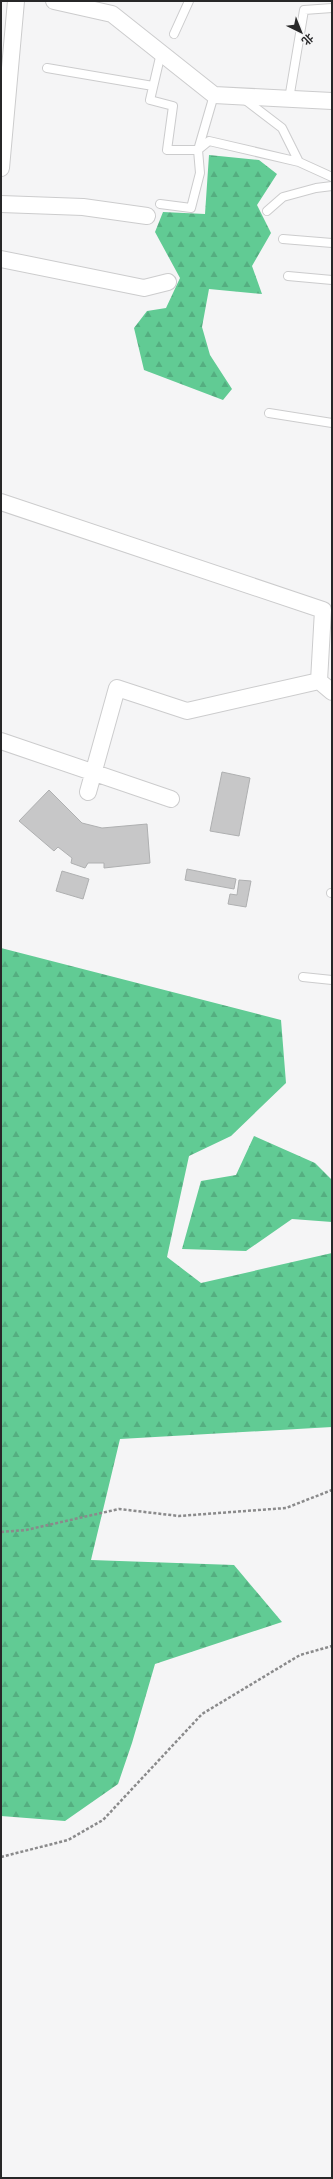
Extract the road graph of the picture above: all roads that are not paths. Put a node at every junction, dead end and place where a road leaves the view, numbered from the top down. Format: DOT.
graph roads {
  1 [pos="16,1"];
  2 [pos="54,1"];
  3 [pos="189,1"];
  4 [pos="332,8"];
  5 [pos="174,34"];
  6 [pos="7,42"];
  7 [pos="161,53"];
  8 [pos="47,68"];
  9 [pos="153,86"];
  10 [pos="214,95"];
  11 [pos="240,96"];
  12 [pos="290,99"];
  13 [pos="332,101"];
  14 [pos="4,103"];
  15 [pos="198,150"];
  16 [pos="299,162"];
  17 [pos="1,168"];
  18 [pos="332,177"];
  19 [pos="332,186"];
  20 [pos="1,204"];
  21 [pos="160,204"];
  22 [pos="267,211"];
  23 [pos="147,216"];
  24 [pos="283,239"];
  25 [pos="332,243"];
  26 [pos="1,258"];
  27 [pos="288,276"];
  28 [pos="332,280"];
  29 [pos="168,282"];
  30 [pos="269,413"];
  31 [pos="332,423"];
  32 [pos="1,502"];
  33 [pos="326,681"];
  34 [pos="332,692"];
  35 [pos="1,741"];
  36 [pos="93,773"];
  37 [pos="88,792"];
  38 [pos="171,799"];
  39 [pos="302,977"];
  40 [pos="332,980"];
  1 -- 6 [label="street"];
  2 -- 7 [label="street"];
  3 -- 5 [label="lane"];
  4 -- 12 [label="lane"];
  6 -- 14 [label="street"];
  7 -- 9 [label="lane"];
  7 -- 10 [label="street"];
  8 -- 9 [label="lane"];
  9 -- 15 [label="lane"];
  10 -- 11 [label="street"];
  10 -- 15 [label="lane"];
  11 -- 12 [label="street"];
  11 -- 16 [label="lane"];
  12 -- 13 [label="street"];
  14 -- 17 [label="street"];
  15 -- 16 [label="lane"];
  15 -- 21 [label="lane"];
  16 -- 18 [label="lane"];
  19 -- 22 [label="lane"];
  20 -- 23 [label="street"];
  24 -- 25 [label="lane"];
  26 -- 29 [label="street"];
  27 -- 28 [label="lane"];
  30 -- 31 [label="lane"];
  32 -- 33 [label="street"];
  33 -- 34 [label="street"];
  33 -- 36 [label="street"];
  35 -- 36 [label="street"];
  36 -- 37 [label="street"];
  36 -- 38 [label="street"];
  39 -- 40 [label="lane"];
}
